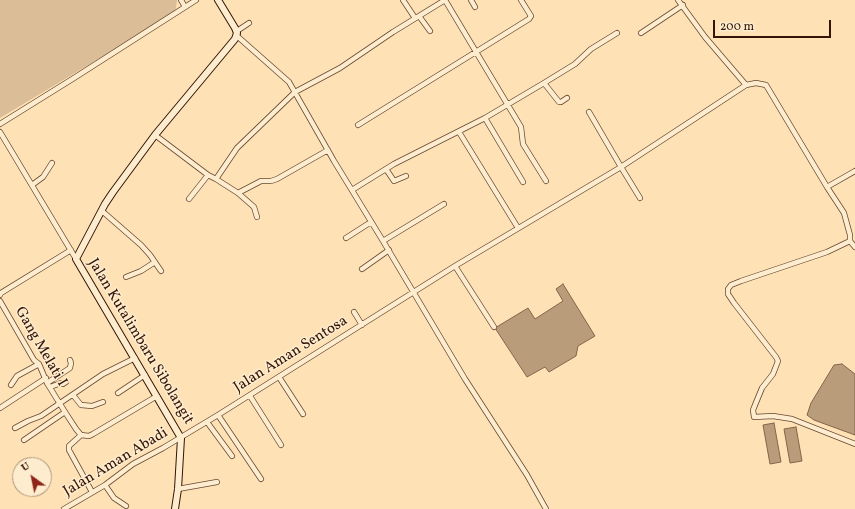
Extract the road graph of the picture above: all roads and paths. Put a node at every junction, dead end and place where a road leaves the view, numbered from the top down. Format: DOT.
graph roads {
  1 [pos="181,0"];
  2 [pos="196,0"];
  3 [pos="218,0"];
  4 [pos="403,0"];
  5 [pos="445,0"];
  6 [pos="471,0"];
  7 [pos="521,0"];
  8 [pos="678,0"];
  9 [pos="683,5"];
  10 [pos="475,6"];
  11 [pos="185,7"];
  12 [pos="417,17"];
  13 [pos="249,24"];
  14 [pos="430,31"];
  15 [pos="617,33"];
  16 [pos="237,34"];
  17 [pos="641,34"];
  18 [pos="476,52"];
  19 [pos="544,84"];
  20 [pos="746,85"];
  21 [pos="295,92"];
  22 [pos="567,98"];
  23 [pos="508,105"];
  24 [pos="589,112"];
  25 [pos="485,118"];
  26 [pos="0,124"];
  27 [pos="358,125"];
  28 [pos="0,132"];
  29 [pos="459,132"];
  30 [pos="155,135"];
  31 [pos="328,150"];
  32 [pos="52,163"];
  33 [pos="621,167"];
  34 [pos="386,169"];
  35 [pos="855,170"];
  36 [pos="208,175"];
  37 [pos="406,176"];
  38 [pos="216,179"];
  39 [pos="546,181"];
  40 [pos="523,182"];
  41 [pos="32,185"];
  42 [pos="827,187"];
  43 [pos="352,190"];
  44 [pos="238,193"];
  45 [pos="640,198"];
  46 [pos="189,199"];
  47 [pos="444,204"];
  48 [pos="102,210"];
  49 [pos="257,217"];
  50 [pos="371,222"];
  51 [pos="518,228"];
  52 [pos="346,238"];
  53 [pos="384,241"];
  54 [pos="850,241"];
  55 [pos="855,246"];
  56 [pos="71,250"];
  57 [pos="389,250"];
  58 [pos="76,259"];
  59 [pos="155,262"];
  60 [pos="455,266"];
  61 [pos="362,268"];
  62 [pos="161,271"];
  63 [pos="126,277"];
  64 [pos="414,292"];
  65 [pos="0,295"];
  66 [pos="0,301"];
  67 [pos="354,312"];
  68 [pos="362,325"];
  69 [pos="494,327"];
  70 [pos="135,358"];
  71 [pos="70,360"];
  72 [pos="39,364"];
  73 [pos="145,375"];
  74 [pos="279,377"];
  75 [pos="66,382"];
  76 [pos="48,383"];
  77 [pos="11,385"];
  78 [pos="118,393"];
  79 [pos="74,395"];
  80 [pos="157,396"];
  81 [pos="250,396"];
  82 [pos="103,402"];
  83 [pos="60,404"];
  84 [pos="0,408"];
  85 [pos="64,412"];
  86 [pos="302,414"];
  87 [pos="218,416"];
  88 [pos="207,422"];
  89 [pos="15,428"];
  90 [pos="81,435"];
  91 [pos="182,438"];
  92 [pos="24,440"];
  93 [pos="855,444"];
  94 [pos="281,445"];
  95 [pos="232,456"];
  96 [pos="261,479"];
  97 [pos="217,482"];
  98 [pos="105,484"];
  99 [pos="178,489"];
  100 [pos="92,492"];
  101 [pos="126,506"];
  102 [pos="64,509"];
  103 [pos="175,509"];
  104 [pos="546,509"];
  1 -- 11 [label="street"];
  2 -- 11 [label="street"];
  3 -- 16 [label="street"];
  4 -- 12 [label="street"];
  5 -- 12 [label="street"];
  5 -- 18 [label="street"];
  6 -- 10 [label="street"];
  7 -- 18 [label="street"];
  8 -- 9 [label="street"];
  9 -- 17 [label="street"];
  9 -- 20 [label="street"];
  11 -- 26 [label="street"];
  12 -- 14 [label="street"];
  12 -- 21 [label="street"];
  13 -- 16 [label="street"];
  15 -- 19 [label="street"];
  16 -- 21 [label="street"];
  16 -- 30 [label="street"];
  18 -- 23 [label="street"];
  18 -- 27 [label="street"];
  19 -- 22 [label="street"];
  19 -- 23 [label="street"];
  20 -- 33 [label="street, Jalan Aman Sentosa"];
  20 -- 42 [label="street"];
  21 -- 31 [label="street"];
  21 -- 38 [label="street"];
  23 -- 25 [label="street"];
  23 -- 39 [label="street"];
  24 -- 33 [label="street"];
  25 -- 29 [label="street"];
  25 -- 40 [label="street"];
  28 -- 41 [label="street"];
  29 -- 34 [label="street"];
  29 -- 51 [label="street"];
  30 -- 36 [label="street"];
  30 -- 48 [label="street"];
  31 -- 43 [label="street"];
  31 -- 44 [label="street"];
  32 -- 41 [label="street"];
  33 -- 45 [label="street"];
  33 -- 51 [label="street, Jalan Aman Sentosa"];
  34 -- 37 [label="street"];
  34 -- 43 [label="street"];
  35 -- 42 [label="street"];
  36 -- 38 [label="street"];
  36 -- 46 [label="street"];
  38 -- 44 [label="street"];
  41 -- 56 [label="street"];
  42 -- 54 [label="street"];
  43 -- 50 [label="street"];
  44 -- 49 [label="street"];
  47 -- 53 [label="street"];
  48 -- 58 [label="street"];
  48 -- 59 [label="street"];
  50 -- 52 [label="street"];
  50 -- 53 [label="street"];
  51 -- 60 [label="street, Jalan Aman Sentosa"];
  53 -- 57 [label="street"];
  54 -- 55 [label="street"];
  54 -- 93 [label="street"];
  56 -- 58 [label="street"];
  56 -- 65 [label="street, Gang Melati I"];
  57 -- 61 [label="street"];
  57 -- 64 [label="street"];
  58 -- 70 [label="street, Jalan Kutalimbaru Sibolangit"];
  59 -- 62 [label="street"];
  59 -- 63 [label="street"];
  60 -- 64 [label="street, Jalan Aman Sentosa"];
  60 -- 69 [label="street"];
  64 -- 68 [label="street, Jalan Aman Sentosa"];
  64 -- 104 [label="street"];
  66 -- 72 [label="street, Gang Melati I"];
  67 -- 68 [label="street"];
  68 -- 74 [label="street, Jalan Aman Sentosa"];
  70 -- 73 [label="street, Jalan Kutalimbaru Sibolangit"];
  70 -- 79 [label="street"];
  71 -- 76 [label="street"];
  72 -- 76 [label="street, Gang Melati I"];
  72 -- 77 [label="street"];
  73 -- 78 [label="street"];
  73 -- 80 [label="street, Jalan Kutalimbaru Sibolangit"];
  74 -- 81 [label="street, Jalan Aman Sentosa"];
  74 -- 86 [label="street"];
  75 -- 76 [label="street"];
  76 -- 83 [label="street, Gang Melati I"];
  76 -- 84 [label="street"];
  79 -- 82 [label="street"];
  79 -- 83 [label="street"];
  80 -- 90 [label="street"];
  80 -- 91 [label="street, Jalan Kutalimbaru Sibolangit"];
  81 -- 87 [label="street, Jalan Aman Sentosa"];
  81 -- 94 [label="street"];
  83 -- 85 [label="street, Gang Melati I"];
  83 -- 89 [label="street"];
  85 -- 90 [label="street, Gang Melati I"];
  85 -- 92 [label="street"];
  87 -- 88 [label="street, Jalan Aman Sentosa"];
  87 -- 96 [label="street"];
  88 -- 91 [label="street, Jalan Aman Sentosa"];
  88 -- 95 [label="street"];
  90 -- 100 [label="street"];
  91 -- 98 [label="street, Jalan Aman Abadi"];
  91 -- 99 [label="street, Jalan Kutalimbaru Sibolangit"];
  97 -- 99 [label="street"];
  98 -- 100 [label="street, Jalan Aman Abadi"];
  98 -- 101 [label="street"];
  99 -- 103 [label="street, Jalan Kutalimbaru Sibolangit"];
  100 -- 102 [label="street, Jalan Aman Abadi"];
}
